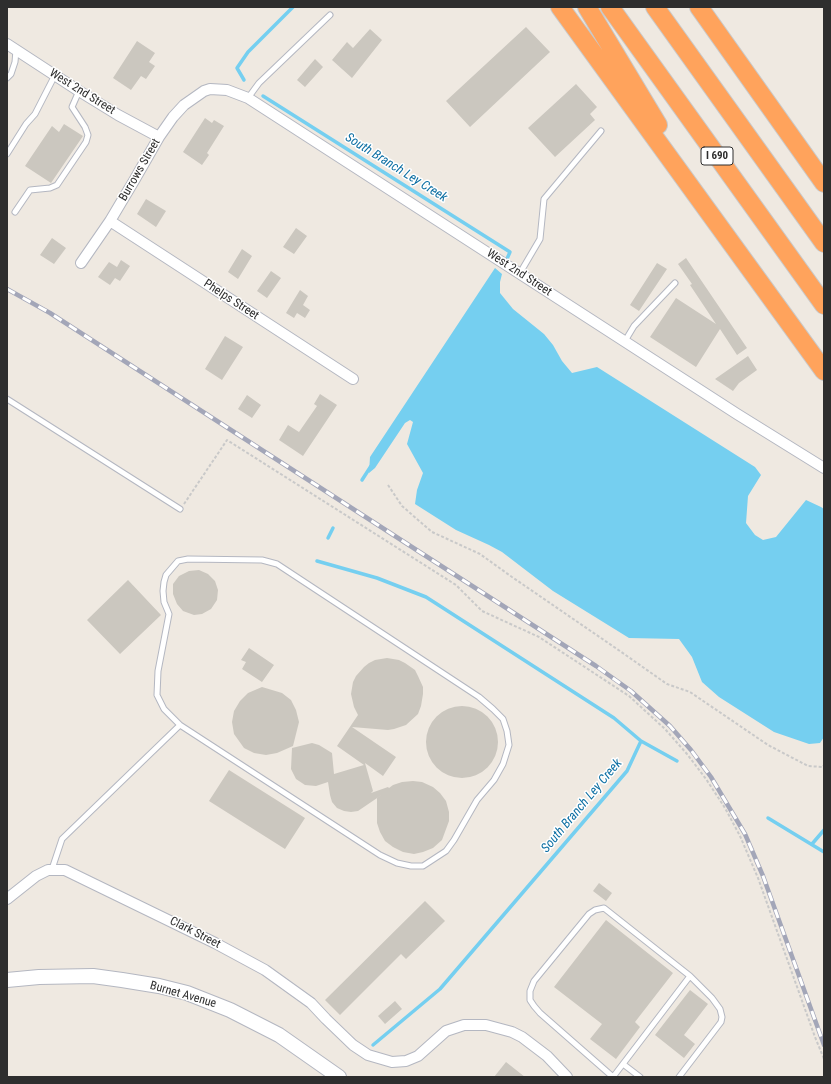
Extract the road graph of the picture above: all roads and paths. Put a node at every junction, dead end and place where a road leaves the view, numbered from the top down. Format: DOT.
graph roads {
  1 [pos="560,7"];
  2 [pos="587,7"];
  3 [pos="610,7"];
  4 [pos="655,7"];
  5 [pos="688,7"];
  6 [pos="699,7"];
  7 [pos="330,15"];
  8 [pos="7,44"];
  9 [pos="16,50"];
  10 [pos="55,75"];
  11 [pos="7,78"];
  12 [pos="210,89"];
  13 [pos="79,91"];
  14 [pos="248,98"];
  15 [pos="770,107"];
  16 [pos="601,131"];
  17 [pos="158,136"];
  18 [pos="7,154"];
  19 [pos="824,183"];
  20 [pos="15,212"];
  21 [pos="110,221"];
  22 [pos="724,234"];
  23 [pos="824,243"];
  24 [pos="82,263"];
  25 [pos="520,273"];
  26 [pos="675,283"];
  27 [pos="824,304"];
  28 [pos="625,341"];
  29 [pos="824,371"];
  30 [pos="352,379"];
  31 [pos="7,399"];
  32 [pos="824,468"];
  33 [pos="388,485"];
  34 [pos="180,509"];
  35 [pos="180,725"];
  36 [pos="824,765"];
  37 [pos="52,869"];
  38 [pos="7,899"];
  39 [pos="690,976"];
  40 [pos="7,980"];
  41 [pos="824,1059"];
  42 [pos="623,1064"];
  43 [pos="339,1077"];
  44 [pos="567,1077"];
  45 [pos="613,1077"];
  46 [pos="640,1077"];
  47 [pos="679,1077"];
  1 -- 22 [label="highway"];
  2 -- 22 [label="highway"];
  3 -- 27 [label="highway, I 690"];
  4 -- 23 [label="highway"];
  5 -- 15 [label="highway"];
  6 -- 15 [label="highway"];
  7 -- 14 [label="lane"];
  8 -- 9 [label="street, West 2nd Street"];
  9 -- 10 [label="street, West 2nd Street"];
  9 -- 11 [label="lane"];
  10 -- 13 [label="street, West 2nd Street"];
  10 -- 18 [label="lane"];
  12 -- 14 [label="street, West 2nd Street"];
  12 -- 17 [label="street, Burrows Street"];
  13 -- 17 [label="street, West 2nd Street"];
  13 -- 20 [label="lane"];
  14 -- 25 [label="street, West 2nd Street"];
  15 -- 19 [label="highway"];
  16 -- 25 [label="lane"];
  17 -- 21 [label="street, Burrows Street"];
  21 -- 24 [label="street, Burrows Street"];
  21 -- 30 [label="street, Phelps Street"];
  22 -- 29 [label="highway"];
  25 -- 28 [label="street, West 2nd Street"];
  26 -- 28 [label="lane"];
  28 -- 32 [label="street, West 2nd Street"];
  31 -- 34 [label="lane"];
  33 -- 36 [label="path"];
  34 -- 41 [label="path"];
  35 -- 35 [label="lane"];
  35 -- 37 [label="lane"];
  37 -- 38 [label="street"];
  37 -- 44 [label="street, Clark Street"];
  39 -- 42 [label="lane"];
  39 -- 45 [label="lane"];
  39 -- 47 [label="lane"];
  40 -- 43 [label="street, Burnet Avenue"];
  42 -- 45 [label="lane"];
  42 -- 46 [label="lane"];
}
